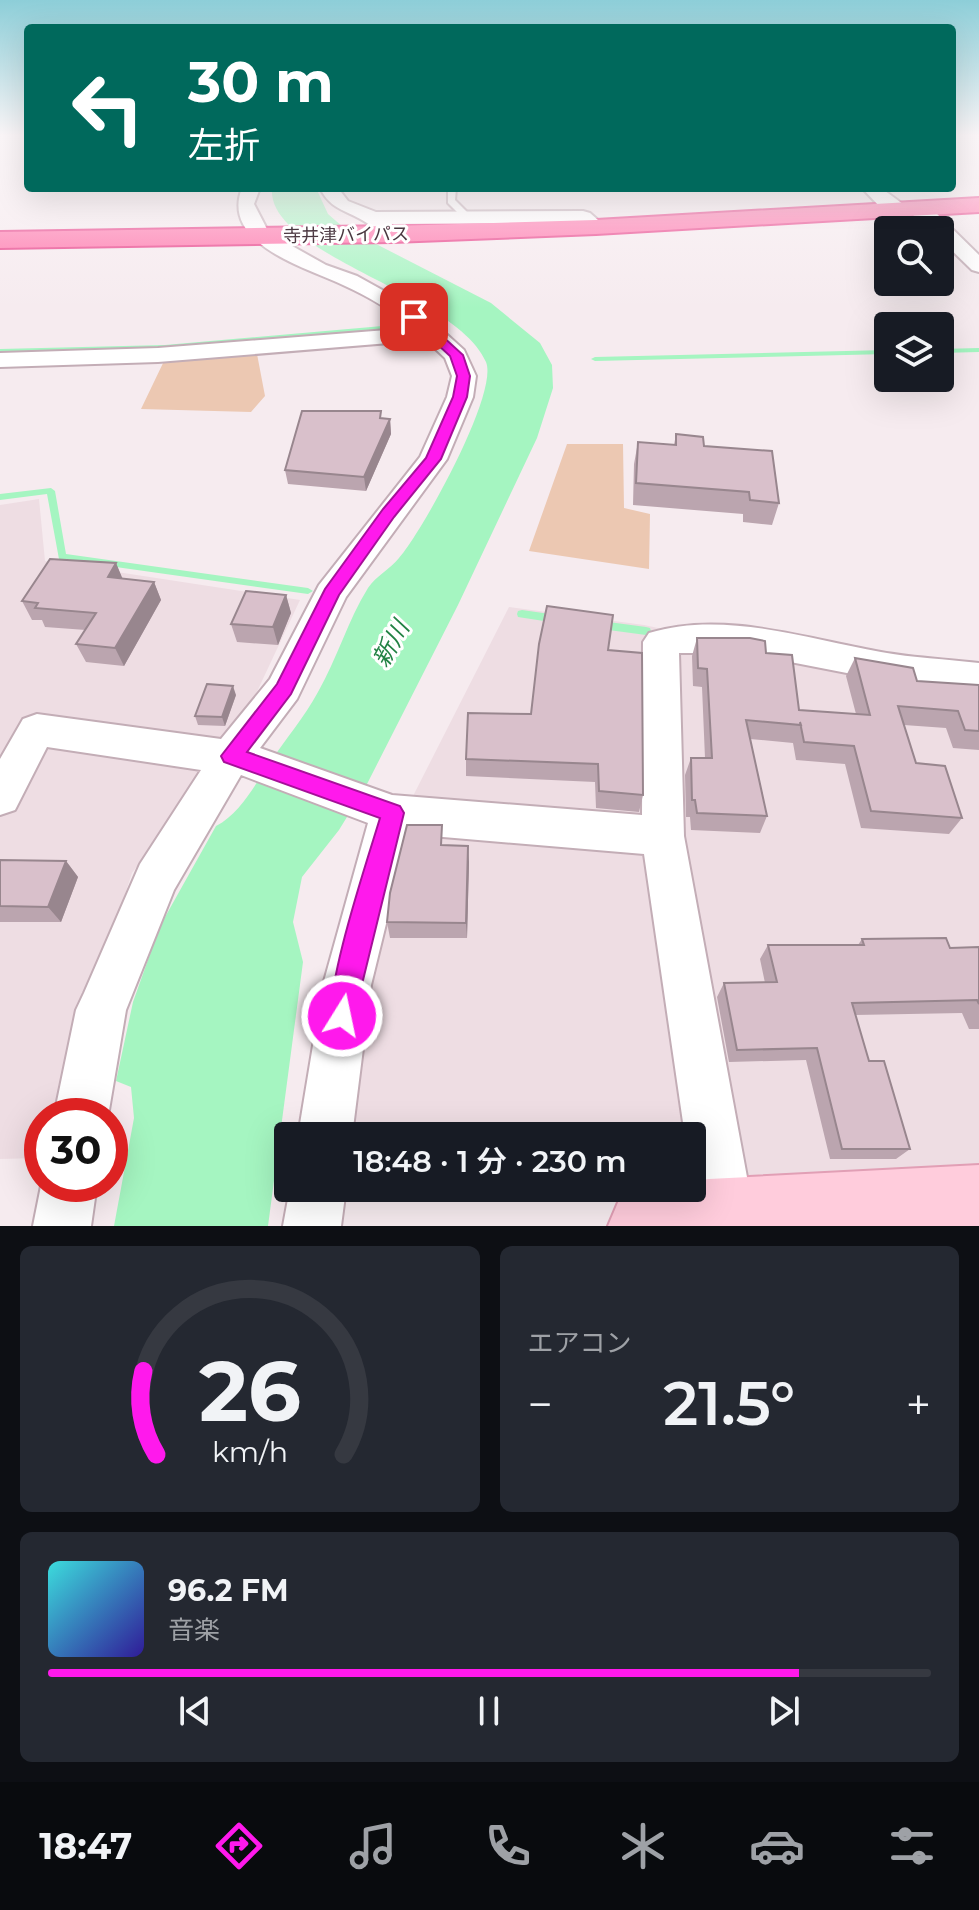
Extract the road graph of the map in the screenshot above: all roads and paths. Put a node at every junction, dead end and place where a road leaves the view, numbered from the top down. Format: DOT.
graph roads {
  1 [pos="249,193"];
  2 [pos="331,193"];
  3 [pos="452,193"];
  4 [pos="876,193"];
  5 [pos="979,205"];
  6 [pos="907,208"];
  7 [pos="373,218"];
  8 [pos="468,218"];
  9 [pos="596,227"];
  10 [pos="393,234"];
  11 [pos="262,237"];
  12 [pos="0,240"];
  13 [pos="979,266"];
  14 [pos="433,333"];
  15 [pos="0,360"];
  16 [pos="979,677"];
  17 [pos="237,757"];
  18 [pos="0,797"];
  19 [pos="384,810"];
  20 [pos="663,836"];
  21 [pos="84,1098"];
  22 [pos="327,1122"];
  23 [pos="66,1202"];
  24 [pos="316,1202"];
  25 [pos="979,1202"];
  26 [pos="697,1221"];
  27 [pos="62,1226"];
  28 [pos="312,1226"];
  1 -- 11 [label="street"];
  2 -- 7 [label="street"];
  3 -- 8 [label="lane"];
  4 -- 6 [label="street"];
  5 -- 6 [label="highway, 寺井津バイパス"];
  6 -- 9 [label="highway, 寺井津バイパス"];
  6 -- 13 [label="street"];
  7 -- 8 [label="street"];
  7 -- 10 [label="street"];
  8 -- 9 [label="street"];
  9 -- 10 [label="highway, 寺井津バイパス"];
  10 -- 11 [label="highway, 寺井津バイパス"];
  11 -- 12 [label="highway, 寺井津バイパス"];
  11 -- 14 [label="street"];
  14 -- 15 [label="street"];
  14 -- 17 [label="street"];
  16 -- 20 [label="street"];
  17 -- 18 [label="street"];
  17 -- 19 [label="street"];
  17 -- 21 [label="street"];
  19 -- 20 [label="street"];
  19 -- 22 [label="street"];
  20 -- 26 [label="street"];
  23 -- 27 [label="street"];
  24 -- 28 [label="street"];
  25 -- 26 [label="street"];
}
